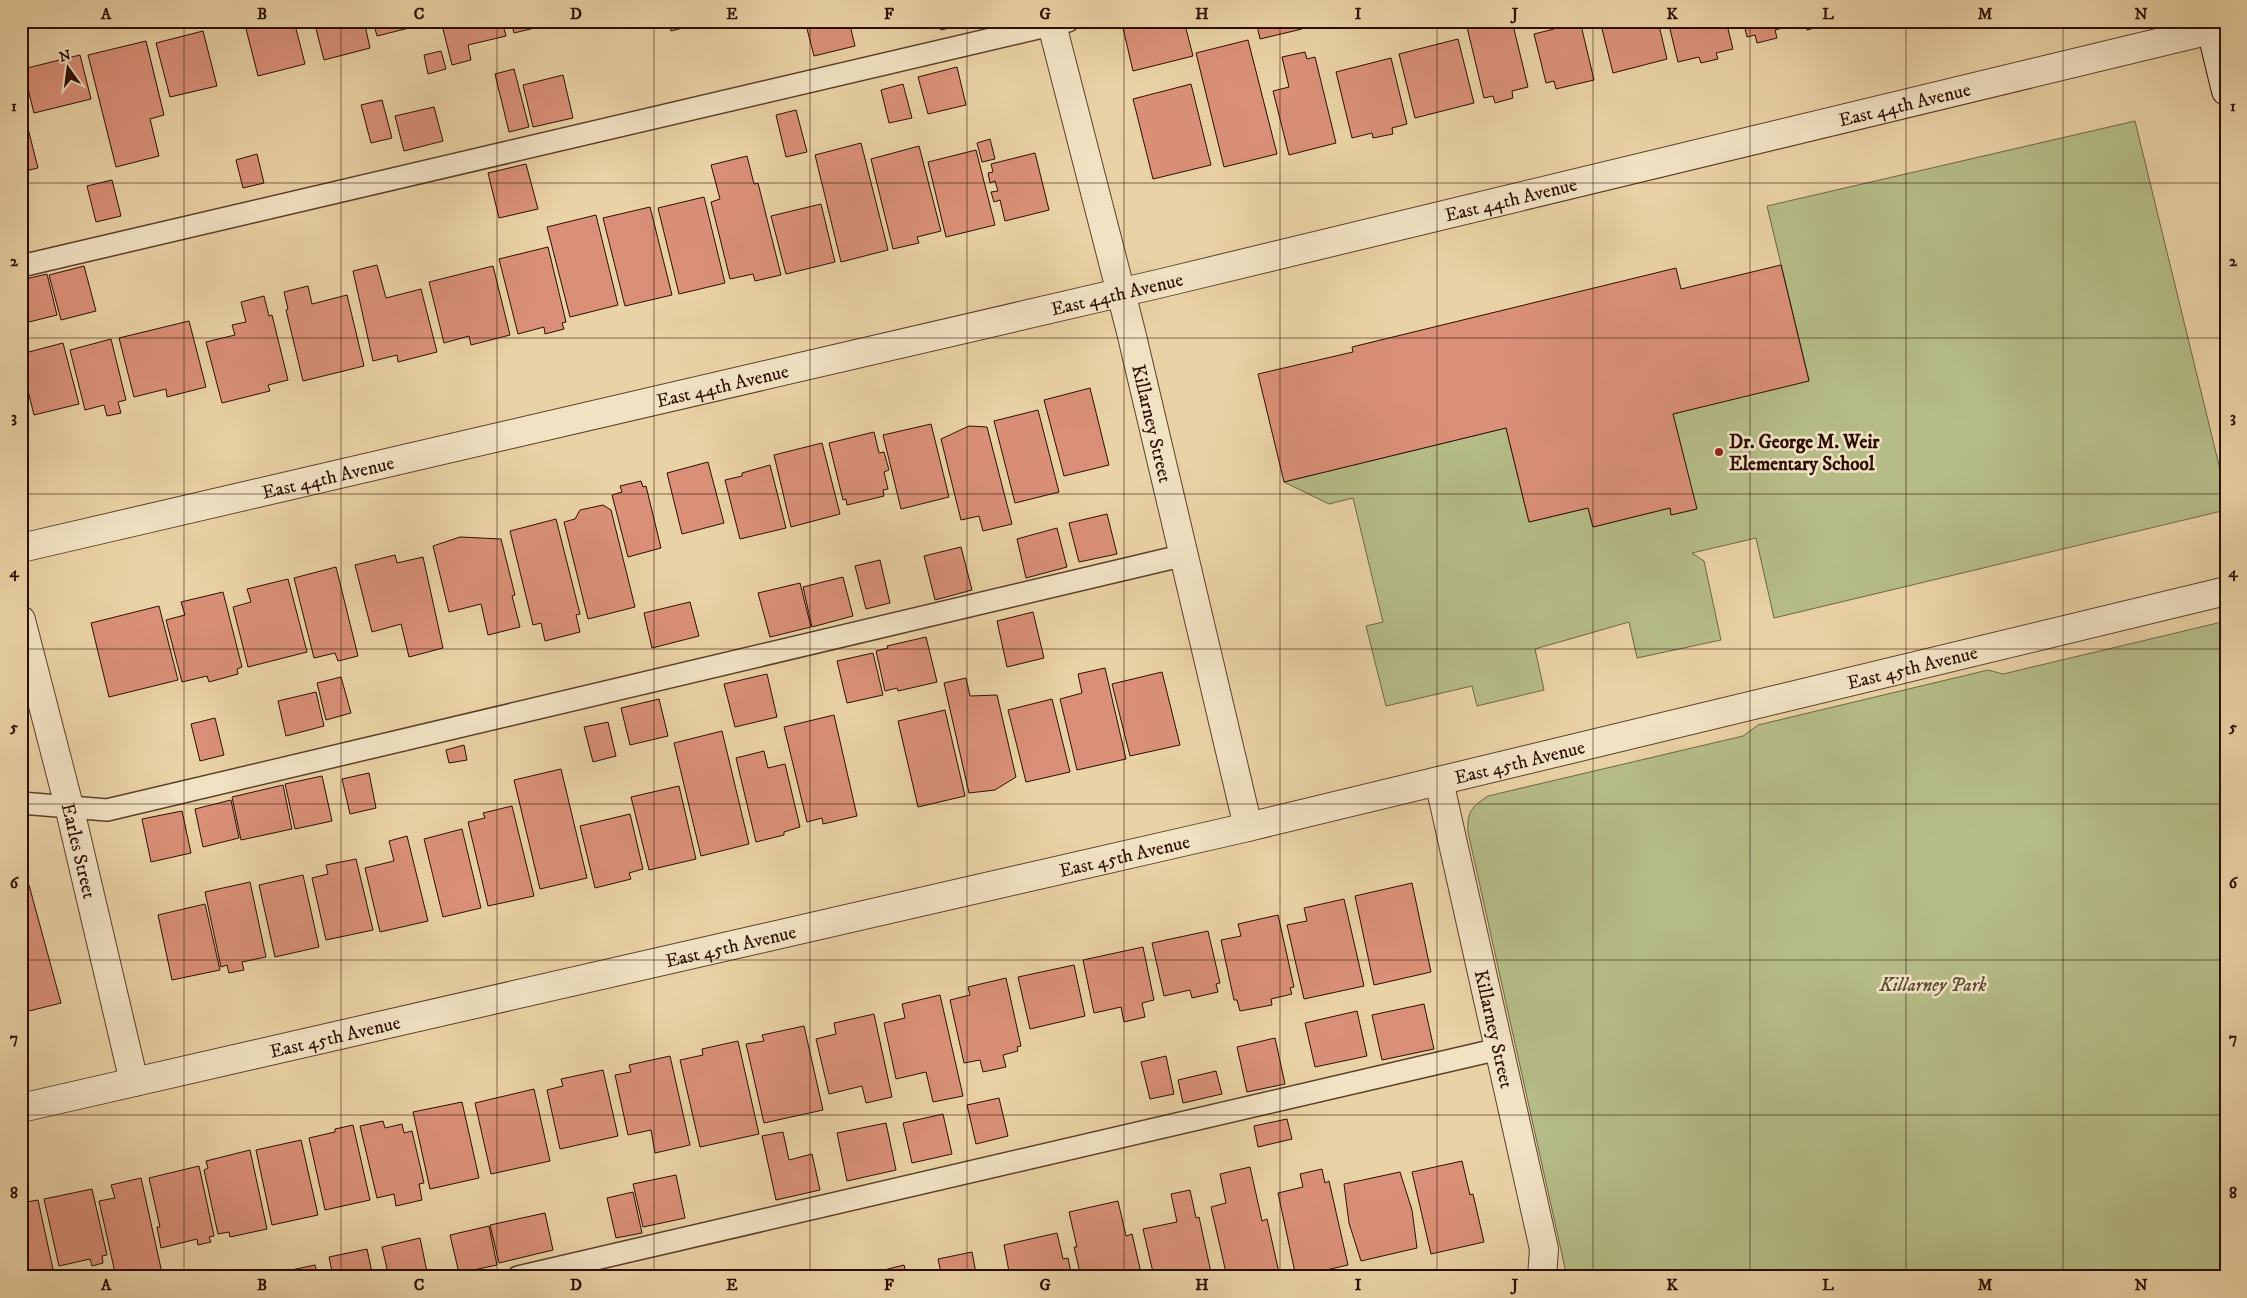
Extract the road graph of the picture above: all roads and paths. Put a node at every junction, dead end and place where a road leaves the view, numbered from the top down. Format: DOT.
graph roads {
  1 [pos="1057,23"];
  2 [pos="2210,26"];
  3 [pos="2226,91"];
  4 [pos="21,266"];
  5 [pos="1121,293"];
  6 [pos="21,548"];
  7 [pos="1185,555"];
  8 [pos="2226,591"];
  9 [pos="21,620"];
  10 [pos="1439,781"];
  11 [pos="21,803"];
  12 [pos="69,806"];
  13 [pos="1248,827"];
  14 [pos="1499,1049"];
  15 [pos="134,1082"];
  16 [pos="21,1108"];
  17 [pos="518,1277"];
  18 [pos="1542,1277"];
  1 -- 4 [label="lane"];
  1 -- 5 [label="street, Killarney Street"];
  2 -- 3 [label="street"];
  2 -- 5 [label="street, East 44th Avenue"];
  5 -- 6 [label="street, East 44th Avenue"];
  5 -- 7 [label="street, Killarney Street"];
  7 -- 12 [label="lane"];
  7 -- 13 [label="street, Killarney Street"];
  8 -- 10 [label="street, East 45th Avenue"];
  9 -- 12 [label="street, Earles Street"];
  10 -- 13 [label="street, East 45th Avenue"];
  10 -- 14 [label="street, Killarney Street"];
  11 -- 12 [label="lane"];
  12 -- 15 [label="street, Earles Street"];
  13 -- 15 [label="street, East 45th Avenue"];
  14 -- 17 [label="lane"];
  14 -- 18 [label="street, Killarney Street"];
  15 -- 16 [label="street, East 45th Avenue"];
}
